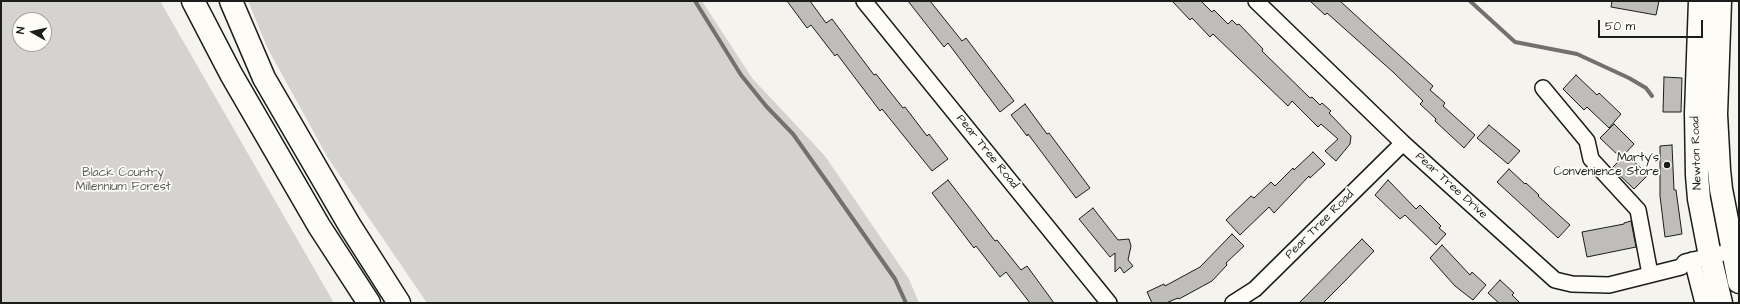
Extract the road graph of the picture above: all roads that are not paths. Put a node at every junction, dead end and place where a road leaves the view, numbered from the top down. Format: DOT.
graph roads {
  1 [pos="193,1"];
  2 [pos="231,1"];
  3 [pos="864,1"];
  4 [pos="1256,1"];
  5 [pos="1700,1"];
  6 [pos="1720,1"];
  7 [pos="1543,88"];
  8 [pos="1403,143"];
  9 [pos="1698,263"];
  10 [pos="1735,265"];
  11 [pos="1650,274"];
  12 [pos="369,303"];
  13 [pos="399,303"];
  14 [pos="1109,303"];
  15 [pos="1233,303"];
  16 [pos="1703,303"];
  17 [pos="1721,303"];
  1 -- 12 [label="highway"];
  2 -- 13 [label="highway"];
  3 -- 14 [label="street, Pear Tree Road"];
  4 -- 8 [label="street, Pear Tree Drive"];
  5 -- 9 [label="highway, Newton Road"];
  6 -- 10 [label="highway, Newton Road"];
  7 -- 11 [label="street"];
  8 -- 11 [label="street, Pear Tree Drive"];
  8 -- 15 [label="street, Pear Tree Road"];
  9 -- 10 [label="street, Pear Tree Drive"];
  9 -- 11 [label="street, Pear Tree Drive"];
  9 -- 16 [label="street, Newton Road"];
  9 -- 17 [label="highway, Newton Road"];
}
